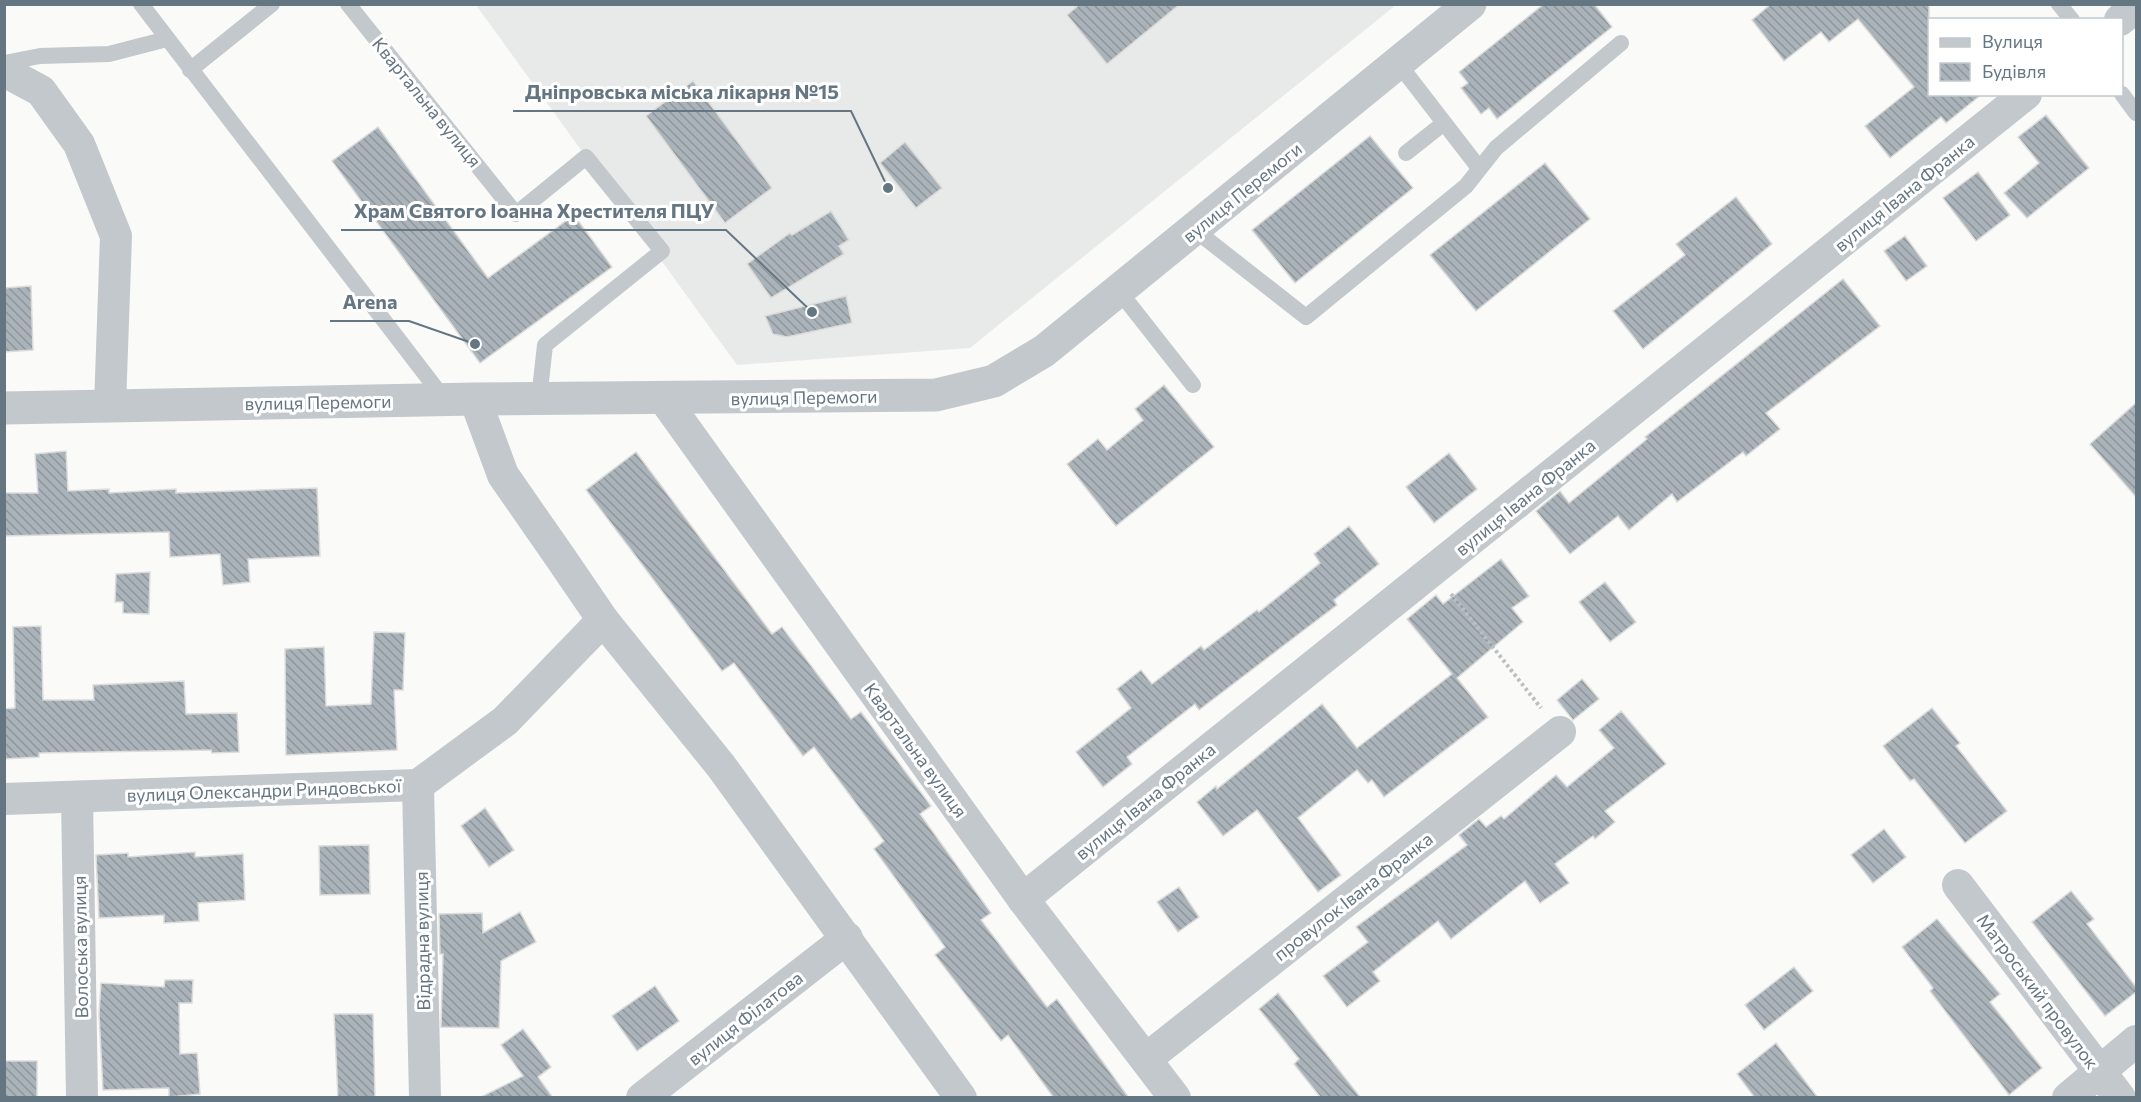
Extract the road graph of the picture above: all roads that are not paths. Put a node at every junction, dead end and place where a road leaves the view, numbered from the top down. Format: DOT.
graph roads {
  1 [pos="141,4"];
  2 [pos="272,4"];
  3 [pos="348,4"];
  4 [pos="1470,4"];
  5 [pos="2059,4"];
  6 [pos="2136,6"];
  7 [pos="2070,18"];
  8 [pos="2122,18"];
  9 [pos="167,39"];
  10 [pos="1621,43"];
  11 [pos="4,63"];
  12 [pos="1398,63"];
  13 [pos="190,70"];
  14 [pos="4,71"];
  15 [pos="2024,96"];
  16 [pos="2123,96"];
  17 [pos="2136,113"];
  18 [pos="1444,123"];
  19 [pos="1406,153"];
  20 [pos="1479,168"];
  21 [pos="1195,230"];
  22 [pos="1119,291"];
  23 [pos="1193,385"];
  24 [pos="539,399"];
  25 [pos="664,399"];
  26 [pos="460,400"];
  27 [pos="110,406"];
  28 [pos="4,408"];
  29 [pos="603,620"];
  30 [pos="1560,732"];
  31 [pos="418,785"];
  32 [pos="77,797"];
  33 [pos="4,799"];
  34 [pos="1958,885"];
  35 [pos="1023,899"];
  36 [pos="847,938"];
  37 [pos="2136,1041"];
  38 [pos="1146,1059"];
  39 [pos="2099,1072"];
  40 [pos="82,1098"];
  41 [pos="425,1098"];
  42 [pos="642,1098"];
  43 [pos="961,1098"];
  44 [pos="1175,1098"];
  45 [pos="2068,1098"];
  46 [pos="2120,1098"];
  1 -- 9 [label="lane"];
  2 -- 13 [label="lane"];
  3 -- 24 [label="lane, Квартальна вулиця"];
  4 -- 12 [label="street, вулиця Перемоги"];
  5 -- 7 [label="lane"];
  6 -- 8 [label="street"];
  9 -- 11 [label="lane"];
  9 -- 13 [label="lane"];
  10 -- 20 [label="lane"];
  12 -- 18 [label="lane"];
  12 -- 21 [label="street, вулиця Перемоги"];
  13 -- 26 [label="lane"];
  14 -- 27 [label="street"];
  15 -- 35 [label="street, вулиця Івана Франка"];
  16 -- 17 [label="lane"];
  18 -- 19 [label="lane"];
  18 -- 20 [label="lane"];
  20 -- 21 [label="lane"];
  21 -- 22 [label="street, вулиця Перемоги"];
  22 -- 23 [label="lane"];
  22 -- 25 [label="street, вулиця Перемоги"];
  24 -- 25 [label="street, вулиця Перемоги"];
  24 -- 26 [label="street, вулиця Перемоги"];
  25 -- 35 [label="street, Квартальна вулиця"];
  26 -- 27 [label="street, вулиця Перемоги"];
  26 -- 29 [label="street"];
  27 -- 28 [label="street, вулиця Перемоги"];
  29 -- 31 [label="street, вулиця Олександри Риндовської"];
  29 -- 36 [label="street"];
  30 -- 38 [label="street, провулок Івана Франка"];
  31 -- 32 [label="street, вулиця Олександри Риндовської"];
  31 -- 41 [label="street, Відрадна вулиця"];
  32 -- 33 [label="street, вулиця Олександри Риндовської"];
  32 -- 40 [label="street, Волоська вулиця"];
  34 -- 39 [label="street, Матроський провулок"];
  35 -- 38 [label="street, Квартальна вулиця"];
  36 -- 42 [label="street, вулиця Філатова"];
  36 -- 43 [label="street"];
  37 -- 39 [label="street"];
  38 -- 44 [label="street, Квартальна вулиця"];
  39 -- 45 [label="street"];
  39 -- 46 [label="street, Матроський провулок"];
}
